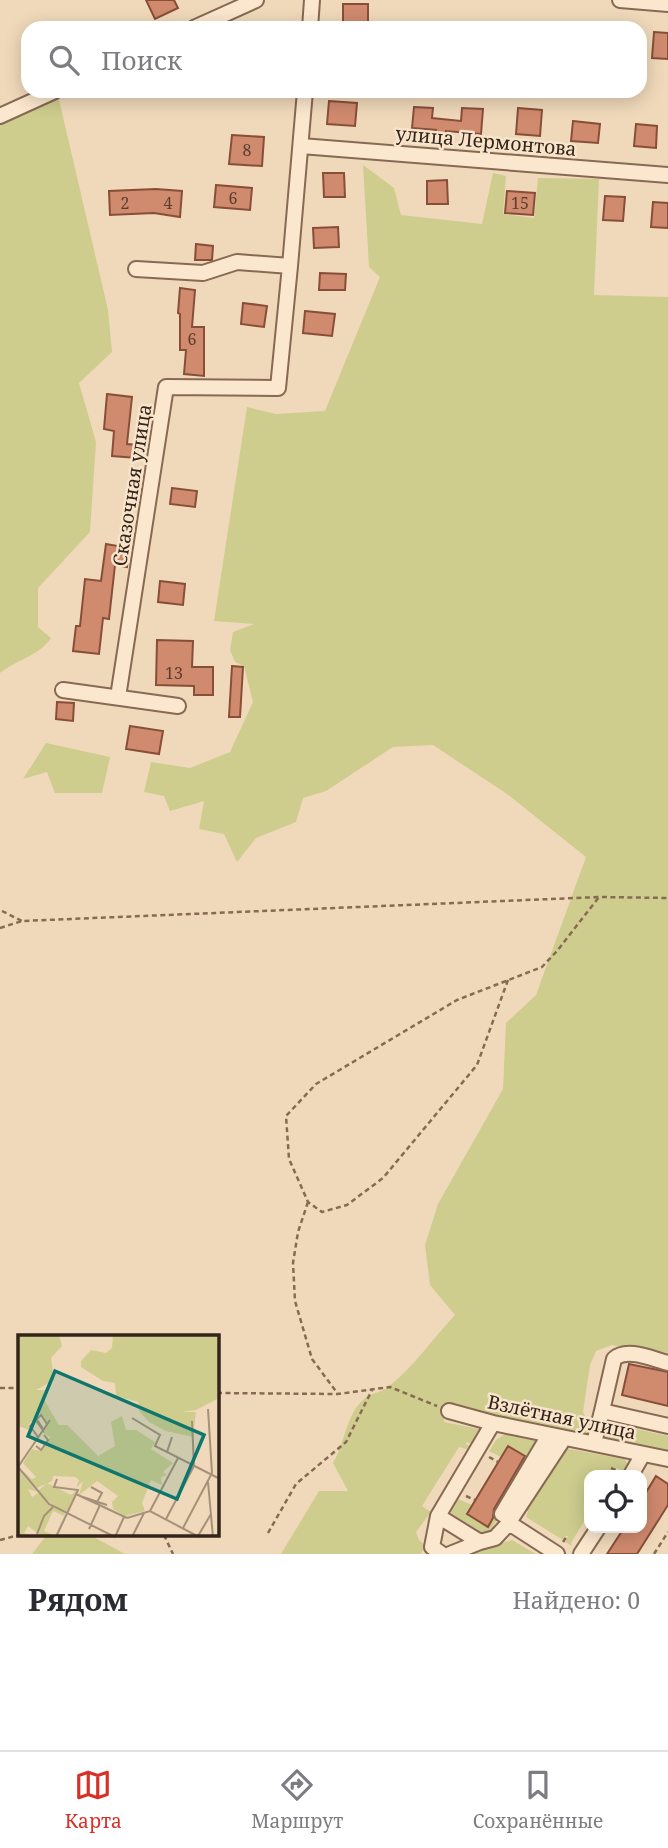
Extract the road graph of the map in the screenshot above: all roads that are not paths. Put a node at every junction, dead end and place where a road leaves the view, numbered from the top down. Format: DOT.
graph roads {
  1 [pos="256,0"];
  2 [pos="312,0"];
  3 [pos="620,0"];
  4 [pos="668,4"];
  5 [pos="210,21"];
  6 [pos="310,21"];
  7 [pos="40,98"];
  8 [pos="305,98"];
  9 [pos="0,116"];
  10 [pos="302,146"];
  11 [pos="668,175"];
  12 [pos="289,266"];
  13 [pos="136,270"];
  14 [pos="63,690"];
  15 [pos="118,697"];
  16 [pos="178,706"];
  17 [pos="668,1363"];
  18 [pos="449,1411"];
  19 [pos="603,1411"];
  20 [pos="493,1423"];
  21 [pos="668,1426"];
  22 [pos="594,1443"];
  23 [pos="643,1454"];
  24 [pos="668,1459"];
  25 [pos="634,1470"];
  26 [pos="517,1513"];
  27 [pos="438,1516"];
  28 [pos="595,1533"];
  29 [pos="480,1542"];
  30 [pos="560,1548"];
  31 [pos="442,1553"];
  32 [pos="581,1554"];
  1 -- 5 [label="street"];
  2 -- 6 [label="street"];
  3 -- 4 [label="street"];
  7 -- 9 [label="street"];
  8 -- 10 [label="street, Сказочная улица"];
  10 -- 11 [label="street, улица Лермонтова"];
  10 -- 12 [label="street, Сказочная улица"];
  12 -- 13 [label="street"];
  12 -- 15 [label="street, Сказочная улица"];
  14 -- 15 [label="street"];
  15 -- 16 [label="street"];
  17 -- 19 [label="street"];
  18 -- 20 [label="street, Взлётная улица"];
  19 -- 21 [label="street"];
  19 -- 22 [label="street"];
  20 -- 22 [label="street, Взлётная улица"];
  20 -- 27 [label="street"];
  22 -- 23 [label="street, Взлётная улица"];
  23 -- 24 [label="street, Взлётная улица"];
  23 -- 25 [label="street"];
  26 -- 26 [label="street"];
  27 -- 29 [label="street"];
  27 -- 31 [label="street"];
  28 -- 32 [label="street"];
  29 -- 30 [label="street"];
  29 -- 31 [label="street"];
}
